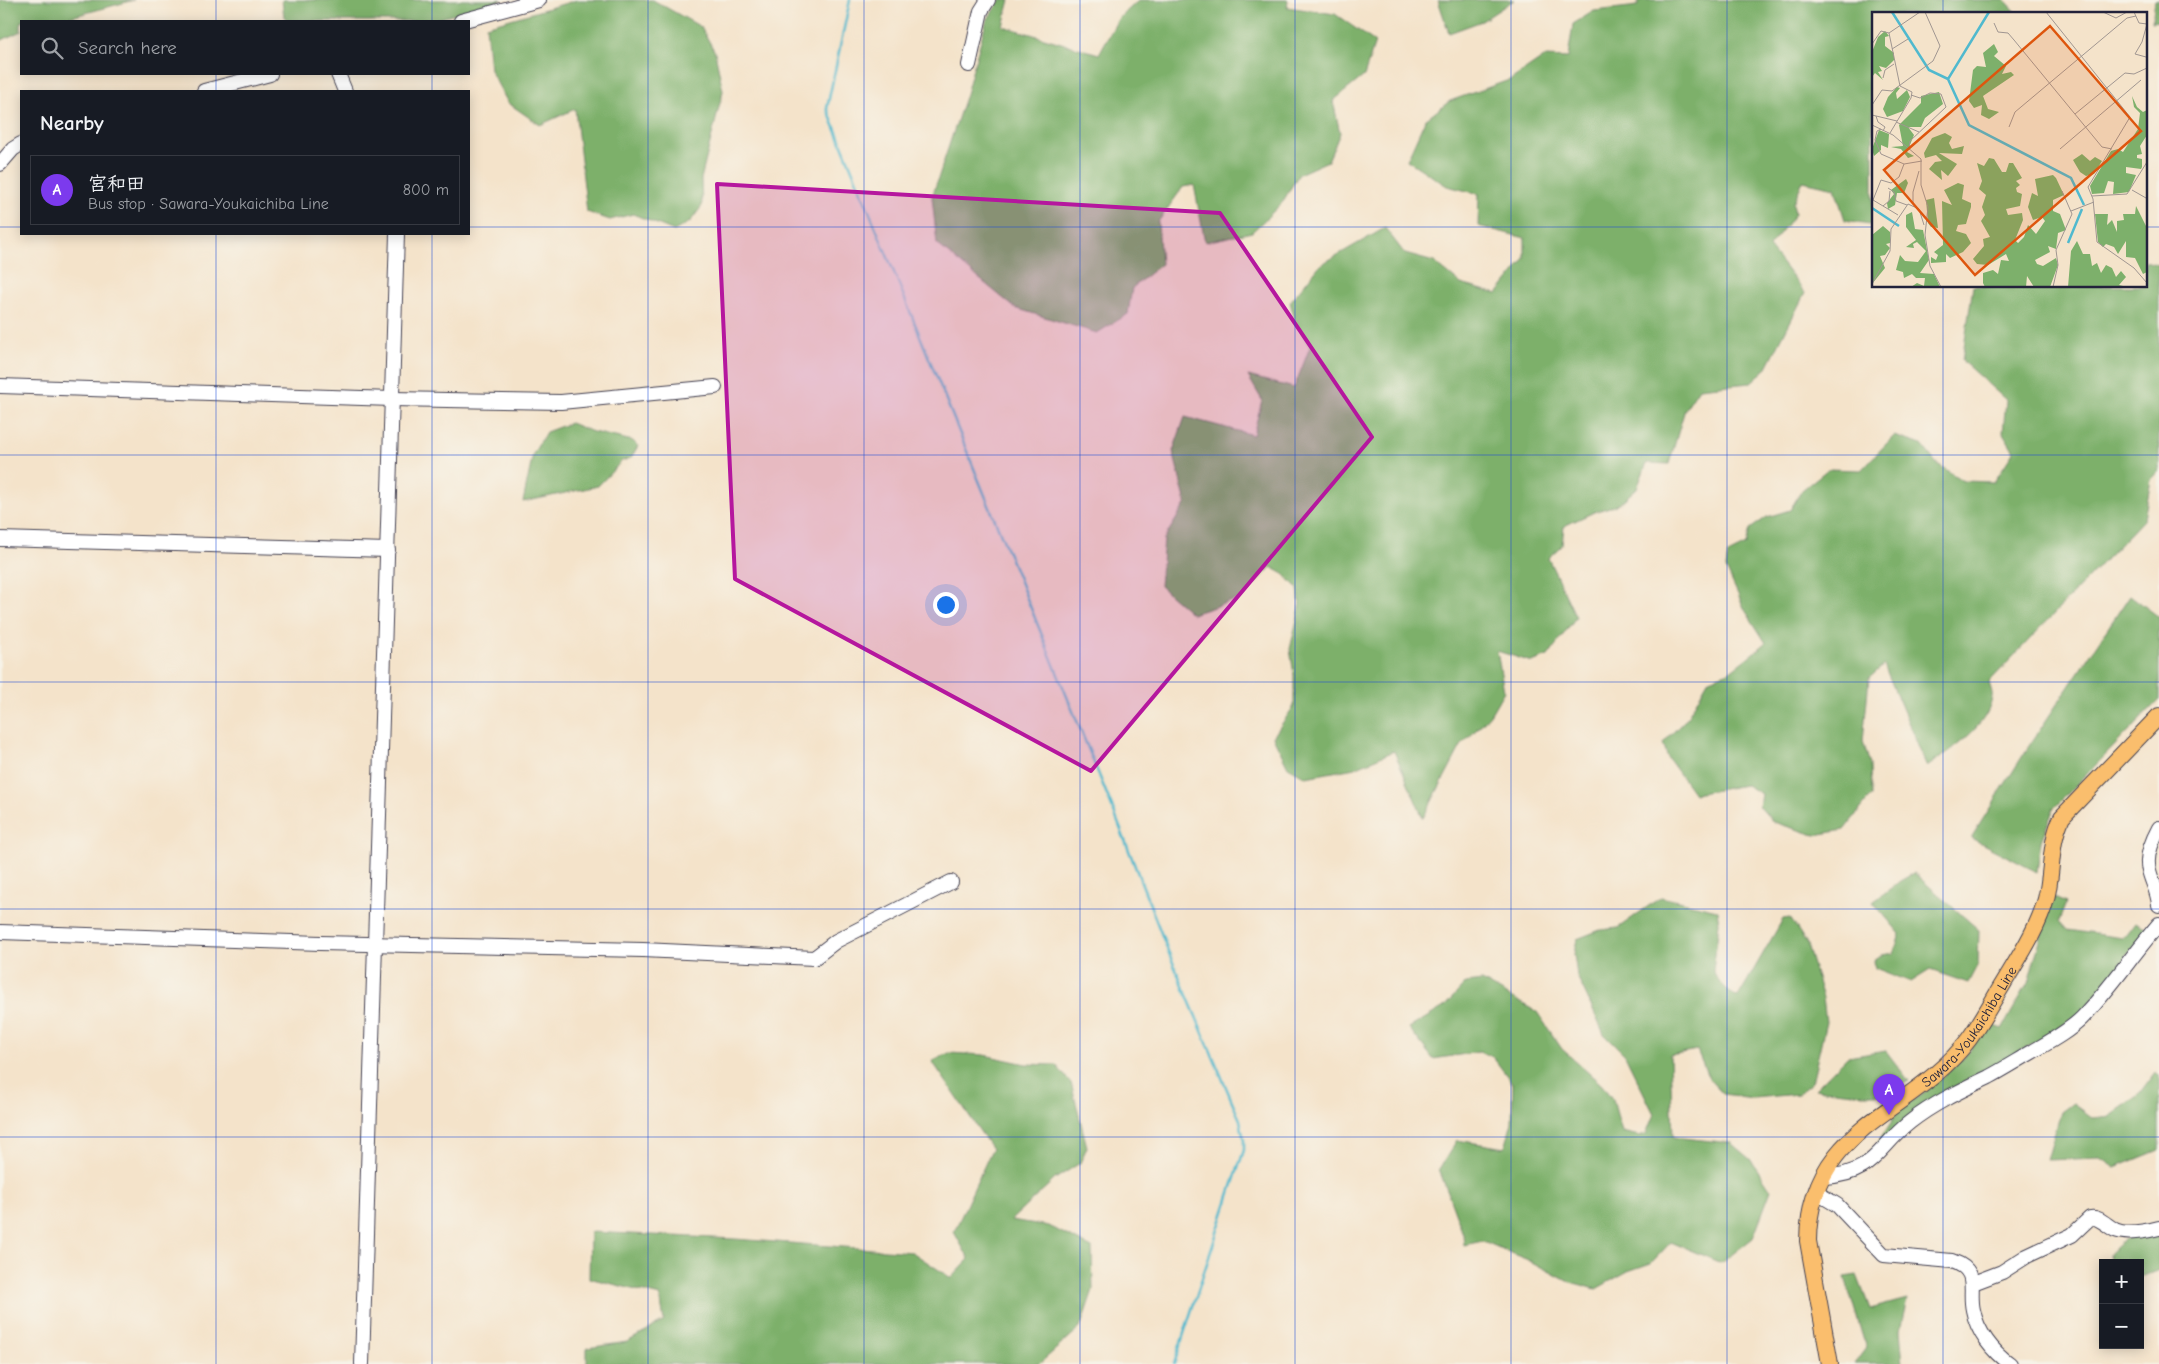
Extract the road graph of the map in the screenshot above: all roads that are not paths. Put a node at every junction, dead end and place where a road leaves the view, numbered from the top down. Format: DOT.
graph roads {
  1 [pos="539,0"];
  2 [pos="988,0"];
  3 [pos="465,20"];
  4 [pos="969,65"];
  5 [pos="266,75"];
  6 [pos="338,75"];
  7 [pos="208,90"];
  8 [pos="345,90"];
  9 [pos="20,145"];
  10 [pos="0,164"];
  11 [pos="397,235"];
  12 [pos="0,386"];
  13 [pos="716,387"];
  14 [pos="392,399"];
  15 [pos="0,539"];
  16 [pos="388,550"];
  17 [pos="2159,716"];
  18 [pos="2159,828"];
  19 [pos="951,882"];
  20 [pos="2159,905"];
  21 [pos="2159,924"];
  22 [pos="0,932"];
  23 [pos="375,944"];
  24 [pos="1824,1177"];
  25 [pos="1817,1193"];
  26 [pos="2159,1228"];
  27 [pos="1973,1283"];
  28 [pos="362,1364"];
  29 [pos="1830,1364"];
  30 [pos="2010,1364"];
  1 -- 3 [label="street"];
  2 -- 4 [label="street"];
  5 -- 7 [label="street"];
  6 -- 8 [label="street"];
  9 -- 10 [label="street"];
  11 -- 14 [label="street"];
  12 -- 14 [label="street"];
  13 -- 14 [label="street"];
  14 -- 16 [label="street"];
  15 -- 16 [label="street"];
  16 -- 23 [label="street"];
  17 -- 24 [label="main road, Sawara-Youkaichiba Line"];
  18 -- 20 [label="street"];
  19 -- 23 [label="street"];
  21 -- 24 [label="street"];
  22 -- 23 [label="street"];
  23 -- 28 [label="street"];
  24 -- 25 [label="main road, Sawara-Youkaichiba Line"];
  25 -- 27 [label="street"];
  25 -- 29 [label="main road, Sawara-Youkaichiba Line"];
  26 -- 27 [label="street"];
  27 -- 30 [label="street"];
}
